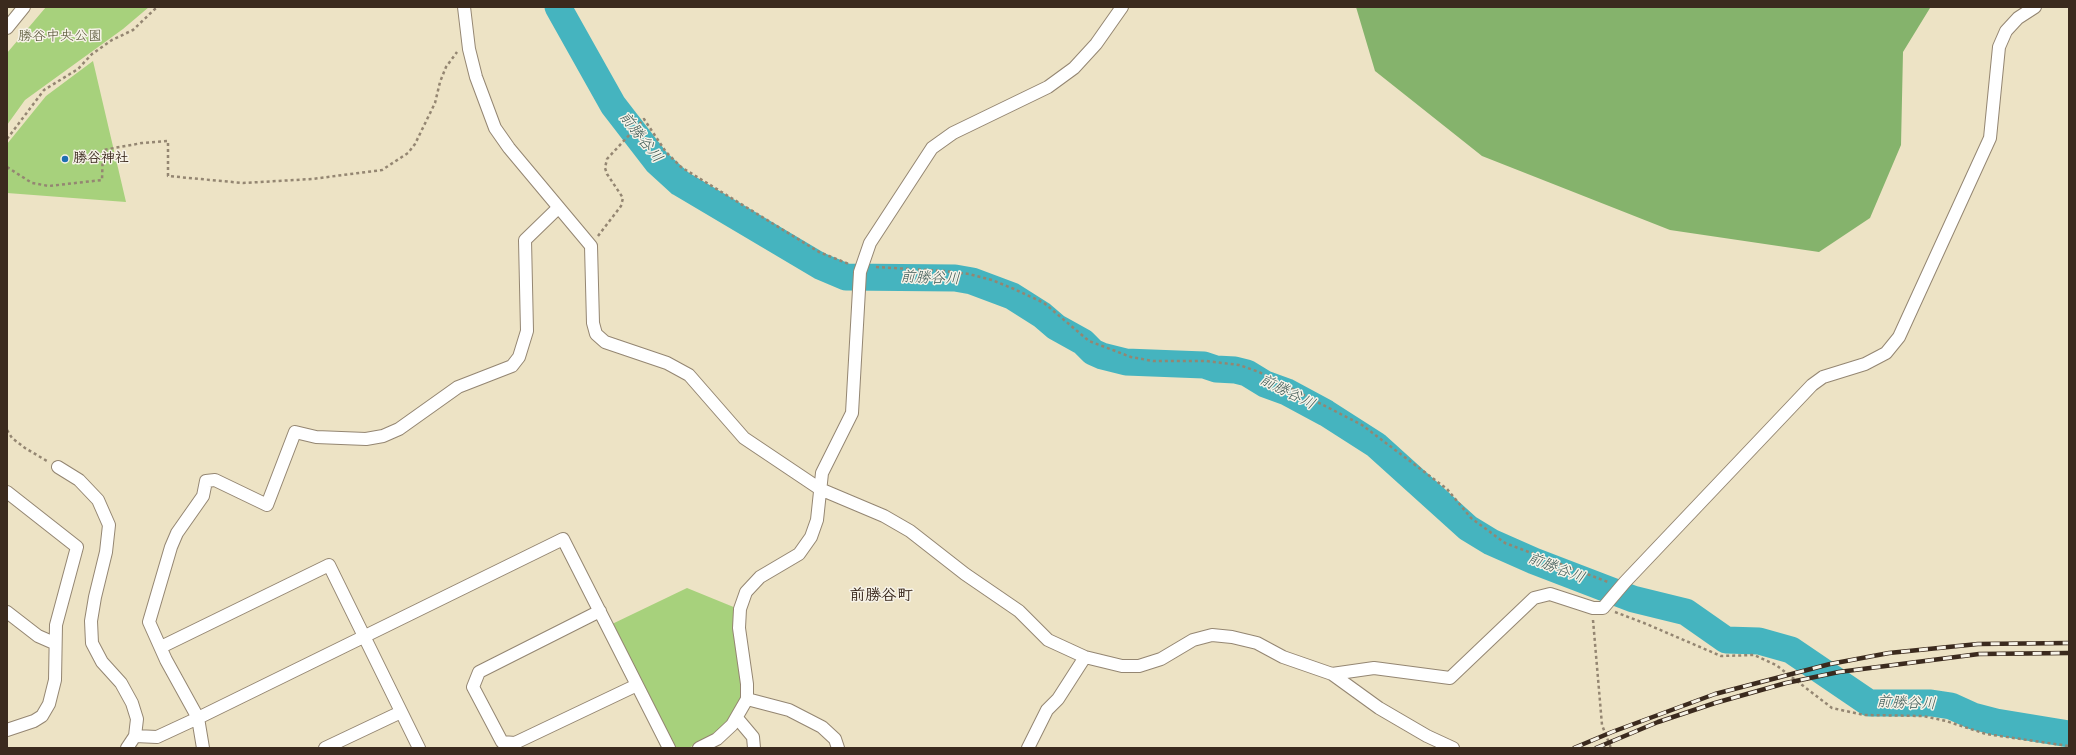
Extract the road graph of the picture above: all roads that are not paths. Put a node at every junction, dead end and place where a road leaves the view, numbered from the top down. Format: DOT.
graph roads {
  1 [pos="24,7"];
  2 [pos="464,7"];
  3 [pos="1122,7"];
  4 [pos="2035,7"];
  5 [pos="7,28"];
  6 [pos="558,208"];
  7 [pos="58,467"];
  8 [pos="820,489"];
  9 [pos="7,492"];
  10 [pos="600,611"];
  11 [pos="7,612"];
  12 [pos="365,637"];
  13 [pos="54,643"];
  14 [pos="161,647"];
  15 [pos="1085,657"];
  16 [pos="1332,674"];
  17 [pos="637,685"];
  18 [pos="747,699"];
  19 [pos="401,712"];
  20 [pos="198,718"];
  21 [pos="737,718"];
  22 [pos="7,730"];
  23 [pos="134,736"];
  24 [pos="127,748"];
  25 [pos="203,748"];
  26 [pos="325,748"];
  27 [pos="419,748"];
  28 [pos="669,748"];
  29 [pos="699,748"];
  30 [pos="754,748"];
  31 [pos="838,748"];
  32 [pos="1028,748"];
  33 [pos="1453,748"];
  1 -- 5 [label="street"];
  2 -- 6 [label="street"];
  3 -- 8 [label="street"];
  4 -- 16 [label="street"];
  6 -- 8 [label="street"];
  6 -- 14 [label="street"];
  7 -- 23 [label="street"];
  8 -- 15 [label="street"];
  8 -- 18 [label="street"];
  9 -- 13 [label="street"];
  10 -- 12 [label="street"];
  10 -- 17 [label="street"];
  10 -- 17 [label="street"];
  11 -- 13 [label="street"];
  12 -- 14 [label="street"];
  12 -- 19 [label="street"];
  12 -- 20 [label="street"];
  13 -- 22 [label="street"];
  14 -- 20 [label="street"];
  15 -- 16 [label="street"];
  15 -- 32 [label="street"];
  16 -- 33 [label="street"];
  17 -- 28 [label="street"];
  18 -- 21 [label="street"];
  18 -- 31 [label="street"];
  19 -- 26 [label="street"];
  19 -- 27 [label="street"];
  20 -- 23 [label="street"];
  20 -- 25 [label="street"];
  21 -- 29 [label="street"];
  21 -- 30 [label="street"];
  23 -- 24 [label="street"];
}
